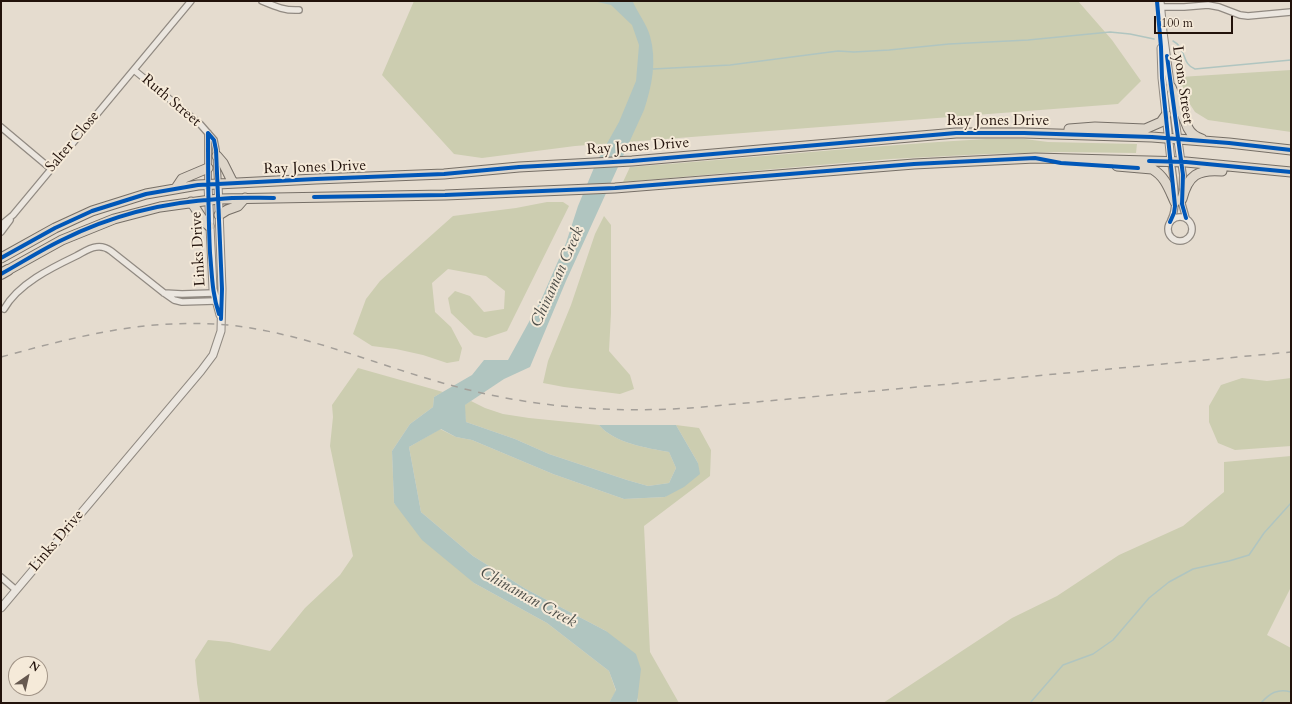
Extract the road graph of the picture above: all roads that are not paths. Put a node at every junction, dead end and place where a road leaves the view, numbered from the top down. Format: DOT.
graph roads {
  1 [pos="192,1"];
  2 [pos="262,1"];
  3 [pos="1159,3"];
  4 [pos="299,10"];
  5 [pos="1291,12"];
  6 [pos="134,70"];
  7 [pos="1171,87"];
  8 [pos="1166,115"];
  9 [pos="1,127"];
  10 [pos="208,133"];
  11 [pos="1024,133"];
  12 [pos="1173,139"];
  13 [pos="1211,142"];
  14 [pos="1291,150"];
  15 [pos="217,156"];
  16 [pos="1034,158"];
  17 [pos="1176,162"];
  18 [pos="208,168"];
  19 [pos="51,169"];
  20 [pos="1291,172"];
  21 [pos="233,183"];
  22 [pos="218,184"];
  23 [pos="208,185"];
  24 [pos="176,188"];
  25 [pos="218,198"];
  26 [pos="245,198"];
  27 [pos="208,200"];
  28 [pos="1178,200"];
  29 [pos="191,202"];
  30 [pos="13,214"];
  31 [pos="219,215"];
  32 [pos="1186,218"];
  33 [pos="1170,222"];
  34 [pos="1,225"];
  35 [pos="209,226"];
  36 [pos="1,232"];
  37 [pos="1,258"];
  38 [pos="5,272"];
  39 [pos="164,293"];
  40 [pos="213,293"];
  41 [pos="222,296"];
  42 [pos="215,301"];
  43 [pos="4,309"];
  44 [pos="221,319"];
  45 [pos="1,577"];
  46 [pos="16,590"];
  47 [pos="1,608"];
  1 -- 6 [label="street, Salter Close"];
  2 -- 4 [label="street"];
  3 -- 5 [label="street"];
  3 -- 7 [label="street, Lyons Street"];
  3 -- 8 [label="street, Lyons Street"];
  6 -- 10 [label="street, Ruth Street"];
  6 -- 19 [label="street, Salter Close"];
  7 -- 12 [label="street, Lyons Street"];
  7 -- 13 [label="highway"];
  8 -- 11 [label="highway"];
  8 -- 12 [label="street, Lyons Street"];
  9 -- 19 [label="street"];
  10 -- 15 [label="street, Ruth Street"];
  10 -- 18 [label="street, Ruth Street"];
  11 -- 12 [label="highway, Ray Jones Drive"];
  11 -- 21 [label="highway, Ray Jones Drive"];
  12 -- 13 [label="highway, Ray Jones Drive"];
  12 -- 17 [label="street, Lyons Street"];
  13 -- 14 [label="highway, Ray Jones Drive"];
  15 -- 21 [label="highway"];
  15 -- 22 [label="street, Ruth Street"];
  16 -- 17 [label="highway, Ray Jones Drive"];
  16 -- 26 [label="highway, Ray Jones Drive"];
  16 -- 28 [label="highway"];
  17 -- 20 [label="highway, Ray Jones Drive"];
  17 -- 28 [label="street, Lyons Street"];
  17 -- 28 [label="street, Lyons Street"];
  18 -- 23 [label="street, Ruth Street"];
  18 -- 24 [label="highway"];
  19 -- 30 [label="street, Salter Close"];
  20 -- 28 [label="highway"];
  21 -- 22 [label="highway, Ray Jones Drive"];
  22 -- 23 [label="highway, Ray Jones Drive"];
  22 -- 25 [label="street, Links Drive"];
  23 -- 24 [label="highway, Ray Jones Drive"];
  23 -- 27 [label="street, Links Drive"];
  24 -- 37 [label="highway, Ray Jones Drive"];
  25 -- 26 [label="highway, Ray Jones Drive"];
  25 -- 27 [label="highway, Ray Jones Drive"];
  25 -- 31 [label="street, Links Drive"];
  26 -- 31 [label="highway"];
  27 -- 29 [label="highway, Ray Jones Drive"];
  27 -- 35 [label="street, Links Drive"];
  28 -- 32 [label="street, Lyons Street"];
  28 -- 33 [label="street, Lyons Street"];
  29 -- 35 [label="highway"];
  29 -- 38 [label="highway, Ray Jones Drive"];
  30 -- 34 [label="street, Salter Close"];
  30 -- 36 [label="street, Salter Close"];
  31 -- 41 [label="street, Links Drive"];
  32 -- 33 [label="street"];
  32 -- 33 [label="street"];
  35 -- 40 [label="street, Links Drive"];
  39 -- 40 [label="street"];
  39 -- 42 [label="street"];
  39 -- 43 [label="street"];
  40 -- 41 [label="street"];
  40 -- 42 [label="street, Links Drive"];
  41 -- 42 [label="street"];
  41 -- 44 [label="street, Links Drive"];
  42 -- 44 [label="street, Links Drive"];
  44 -- 46 [label="street, Links Drive"];
  45 -- 46 [label="street"];
  46 -- 47 [label="street, Links Drive"];
}
